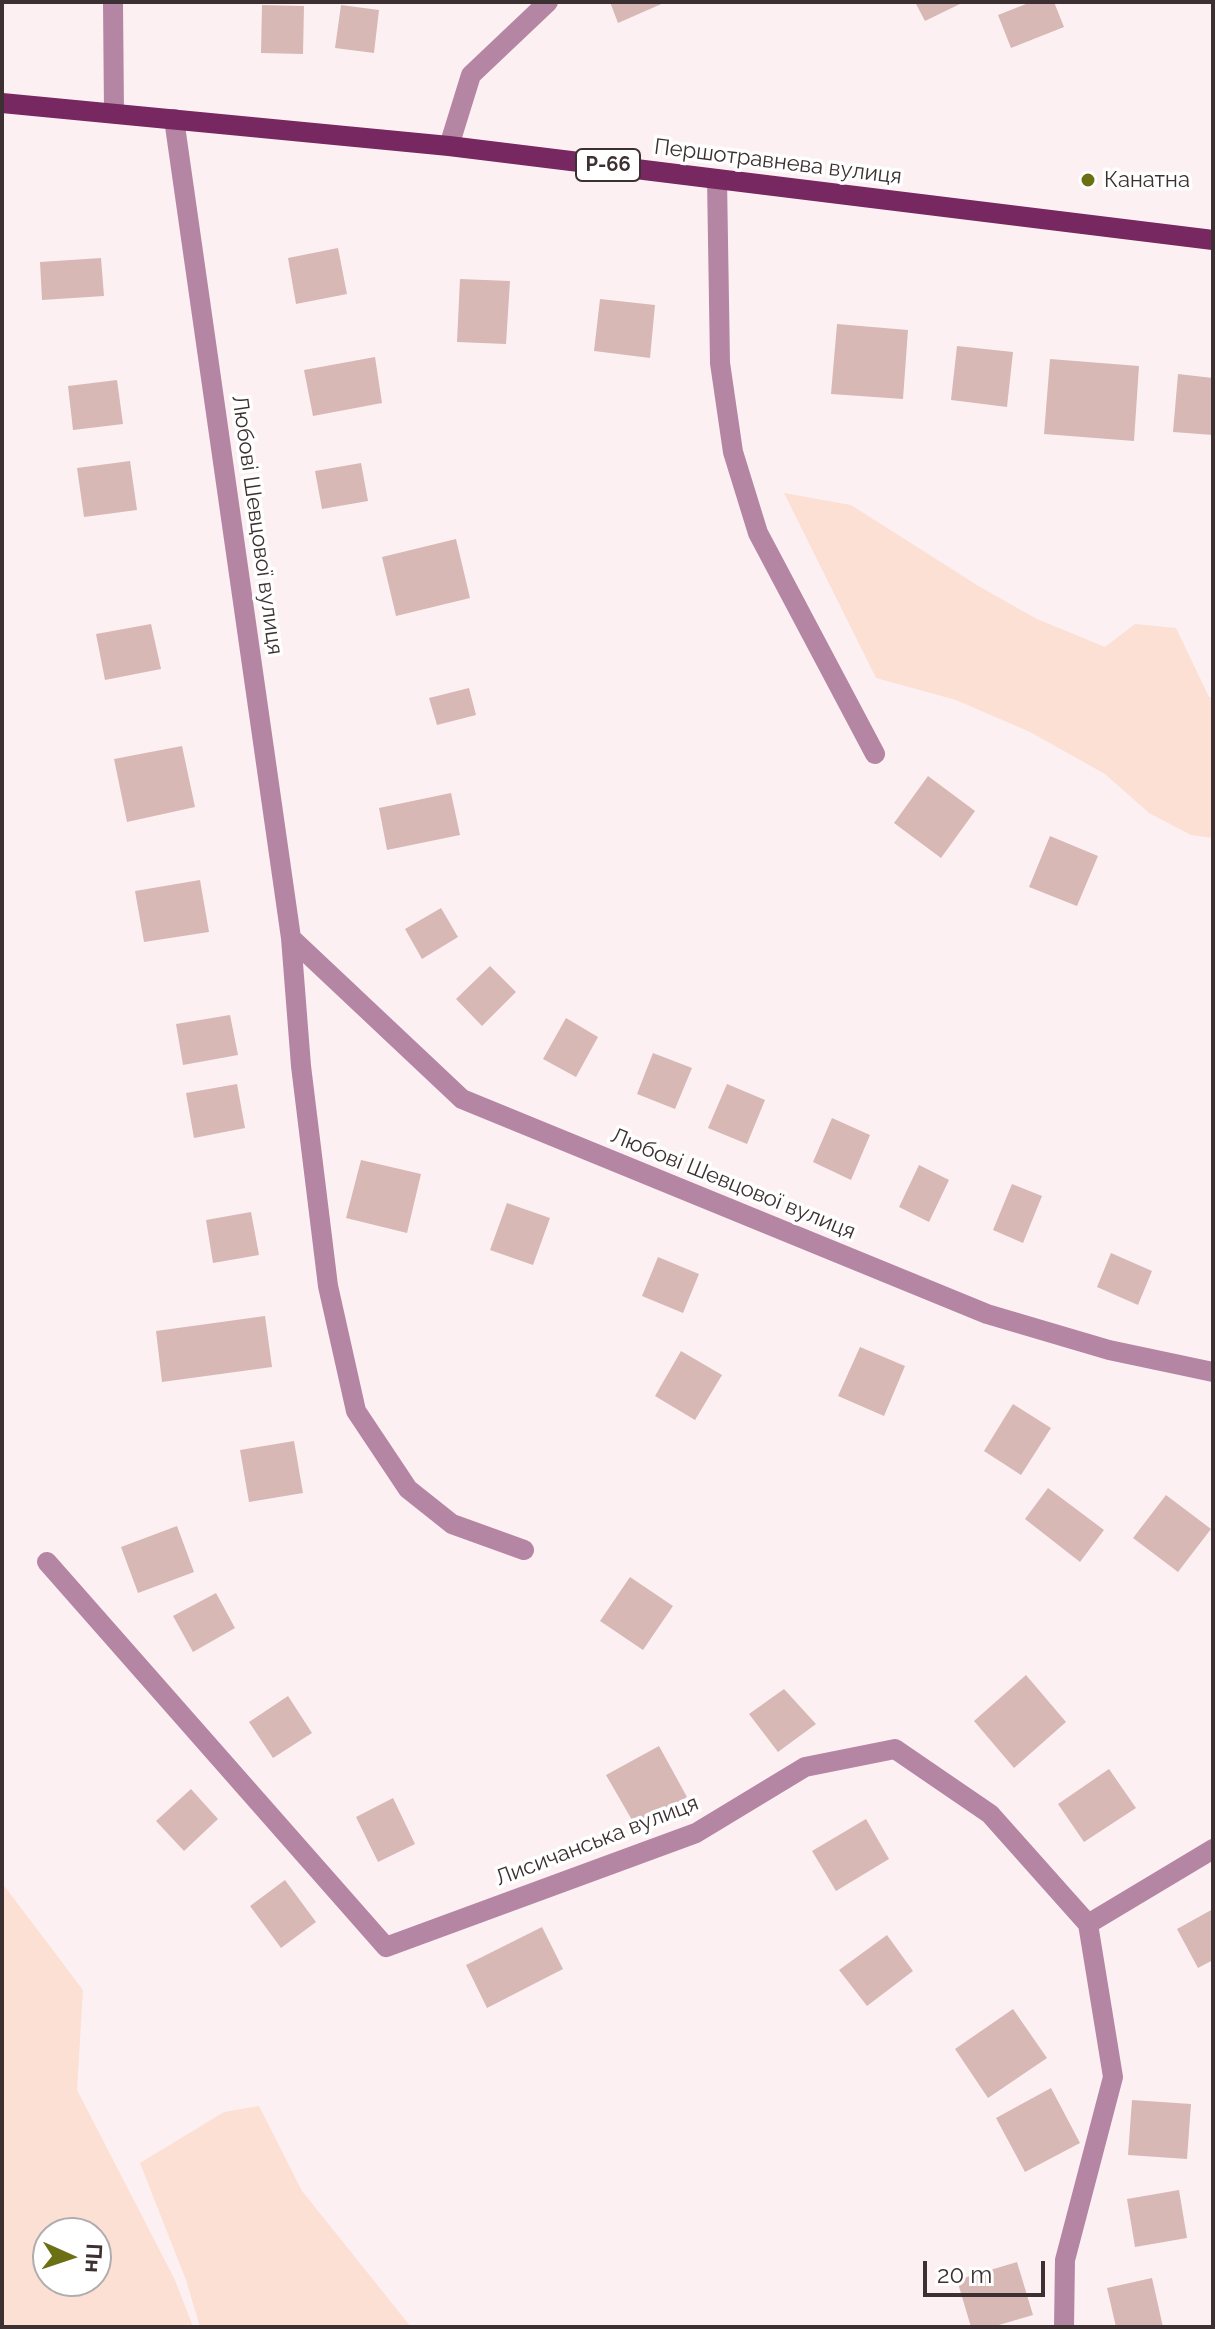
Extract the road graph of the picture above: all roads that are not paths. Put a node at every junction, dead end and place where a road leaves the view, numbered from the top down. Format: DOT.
graph roads {
  1 [pos="113,2"];
  2 [pos="548,2"];
  3 [pos="2,103"];
  4 [pos="114,113"];
  5 [pos="174,119"];
  6 [pos="449,146"];
  7 [pos="717,179"];
  8 [pos="1213,240"];
  9 [pos="875,754"];
  10 [pos="291,938"];
  11 [pos="1213,1372"];
  12 [pos="524,1550"];
  13 [pos="47,1562"];
  14 [pos="1213,1849"];
  15 [pos="1088,1924"];
  16 [pos="1064,2327"];
  1 -- 4 [label="street"];
  2 -- 6 [label="street"];
  3 -- 4 [label="main road, Першотравнева вулиця / Р-66"];
  4 -- 5 [label="main road, Першотравнева вулиця / Р-66"];
  5 -- 6 [label="main road, Першотравнева вулиця / Р-66"];
  5 -- 10 [label="street, Любові Шевцової вулиця"];
  6 -- 7 [label="main road, Першотравнева вулиця / Р-66"];
  7 -- 8 [label="main road, Першотравнева вулиця / Р-66"];
  7 -- 9 [label="street"];
  10 -- 11 [label="street, Любові Шевцової вулиця"];
  10 -- 12 [label="street, Любові Шевцової вулиця"];
  13 -- 15 [label="street, Лисичанська вулиця"];
  14 -- 15 [label="street"];
  15 -- 16 [label="street"];
}
